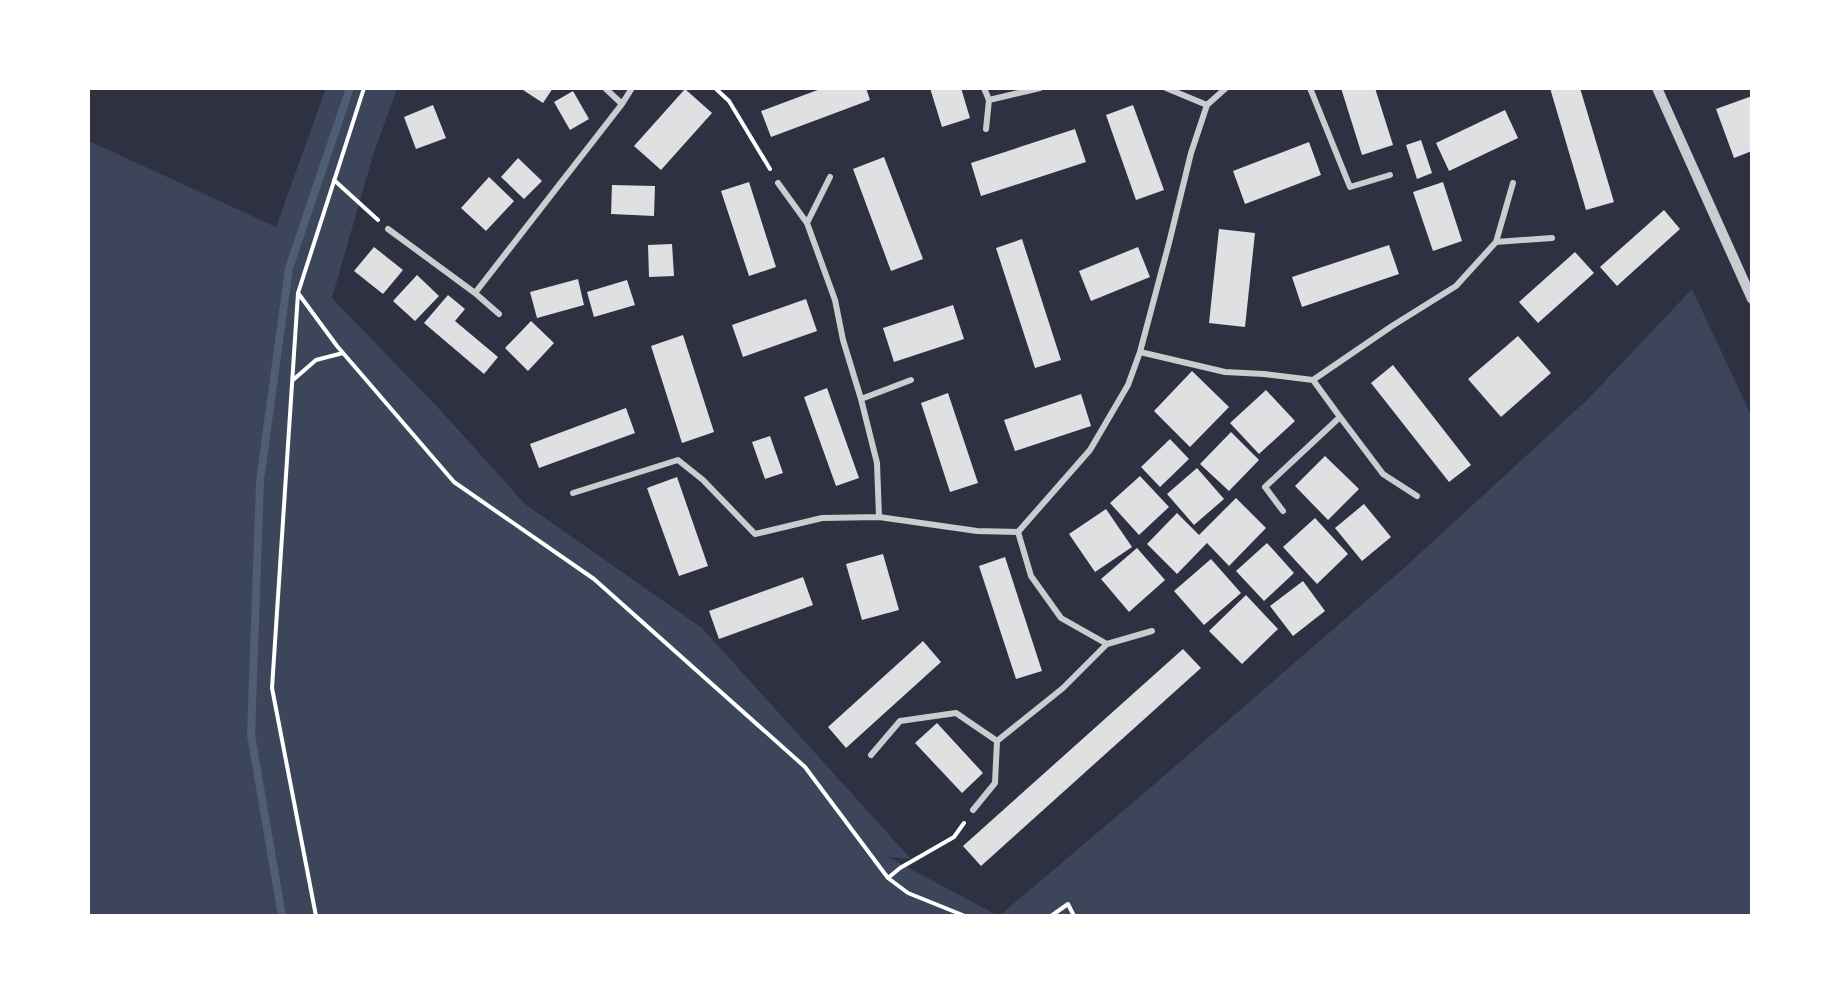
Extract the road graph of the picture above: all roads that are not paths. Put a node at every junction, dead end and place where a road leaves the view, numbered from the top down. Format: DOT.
graph roads {
  1 [pos="605,88"];
  2 [pos="632,88"];
  3 [pos="984,88"];
  4 [pos="1040,88"];
  5 [pos="1166,88"];
  6 [pos="1226,88"];
  7 [pos="1310,88"];
  8 [pos="1657,88"];
  9 [pos="989,100"];
  10 [pos="622,104"];
  11 [pos="1207,105"];
  12 [pos="986,129"];
  13 [pos="1390,175"];
  14 [pos="830,177"];
  15 [pos="778,183"];
  16 [pos="1513,183"];
  17 [pos="807,223"];
  18 [pos="388,229"];
  19 [pos="1552,238"];
  20 [pos="1496,242"];
  21 [pos="475,293"];
  22 [pos="1752,299"];
  23 [pos="499,314"];
  24 [pos="1140,352"];
  25 [pos="911,380"];
  26 [pos="1313,380"];
  27 [pos="861,399"];
  28 [pos="1340,417"];
  29 [pos="573,493"];
  30 [pos="1417,496"];
  31 [pos="1283,511"];
  32 [pos="879,517"];
  33 [pos="1018,532"];
  34 [pos="1152,631"];
  35 [pos="1107,644"];
  36 [pos="997,741"];
  37 [pos="871,755"];
  38 [pos="973,810"];
  1 -- 10 [label="street"];
  2 -- 10 [label="street"];
  3 -- 9 [label="street"];
  4 -- 9 [label="street"];
  5 -- 11 [label="street"];
  6 -- 11 [label="street"];
  7 -- 13 [label="street"];
  8 -- 22 [label="street"];
  9 -- 12 [label="street"];
  10 -- 21 [label="street"];
  11 -- 24 [label="street"];
  14 -- 17 [label="street"];
  15 -- 17 [label="street"];
  16 -- 20 [label="street"];
  17 -- 27 [label="street"];
  18 -- 21 [label="street"];
  19 -- 20 [label="street"];
  20 -- 26 [label="street"];
  21 -- 23 [label="street"];
  24 -- 26 [label="street"];
  24 -- 33 [label="street"];
  25 -- 27 [label="street"];
  26 -- 28 [label="street"];
  27 -- 32 [label="street"];
  28 -- 30 [label="street"];
  28 -- 31 [label="street"];
  29 -- 32 [label="street"];
  32 -- 33 [label="street"];
  33 -- 35 [label="street"];
  34 -- 35 [label="street"];
  35 -- 36 [label="street"];
  36 -- 37 [label="street"];
  36 -- 38 [label="street"];
}
